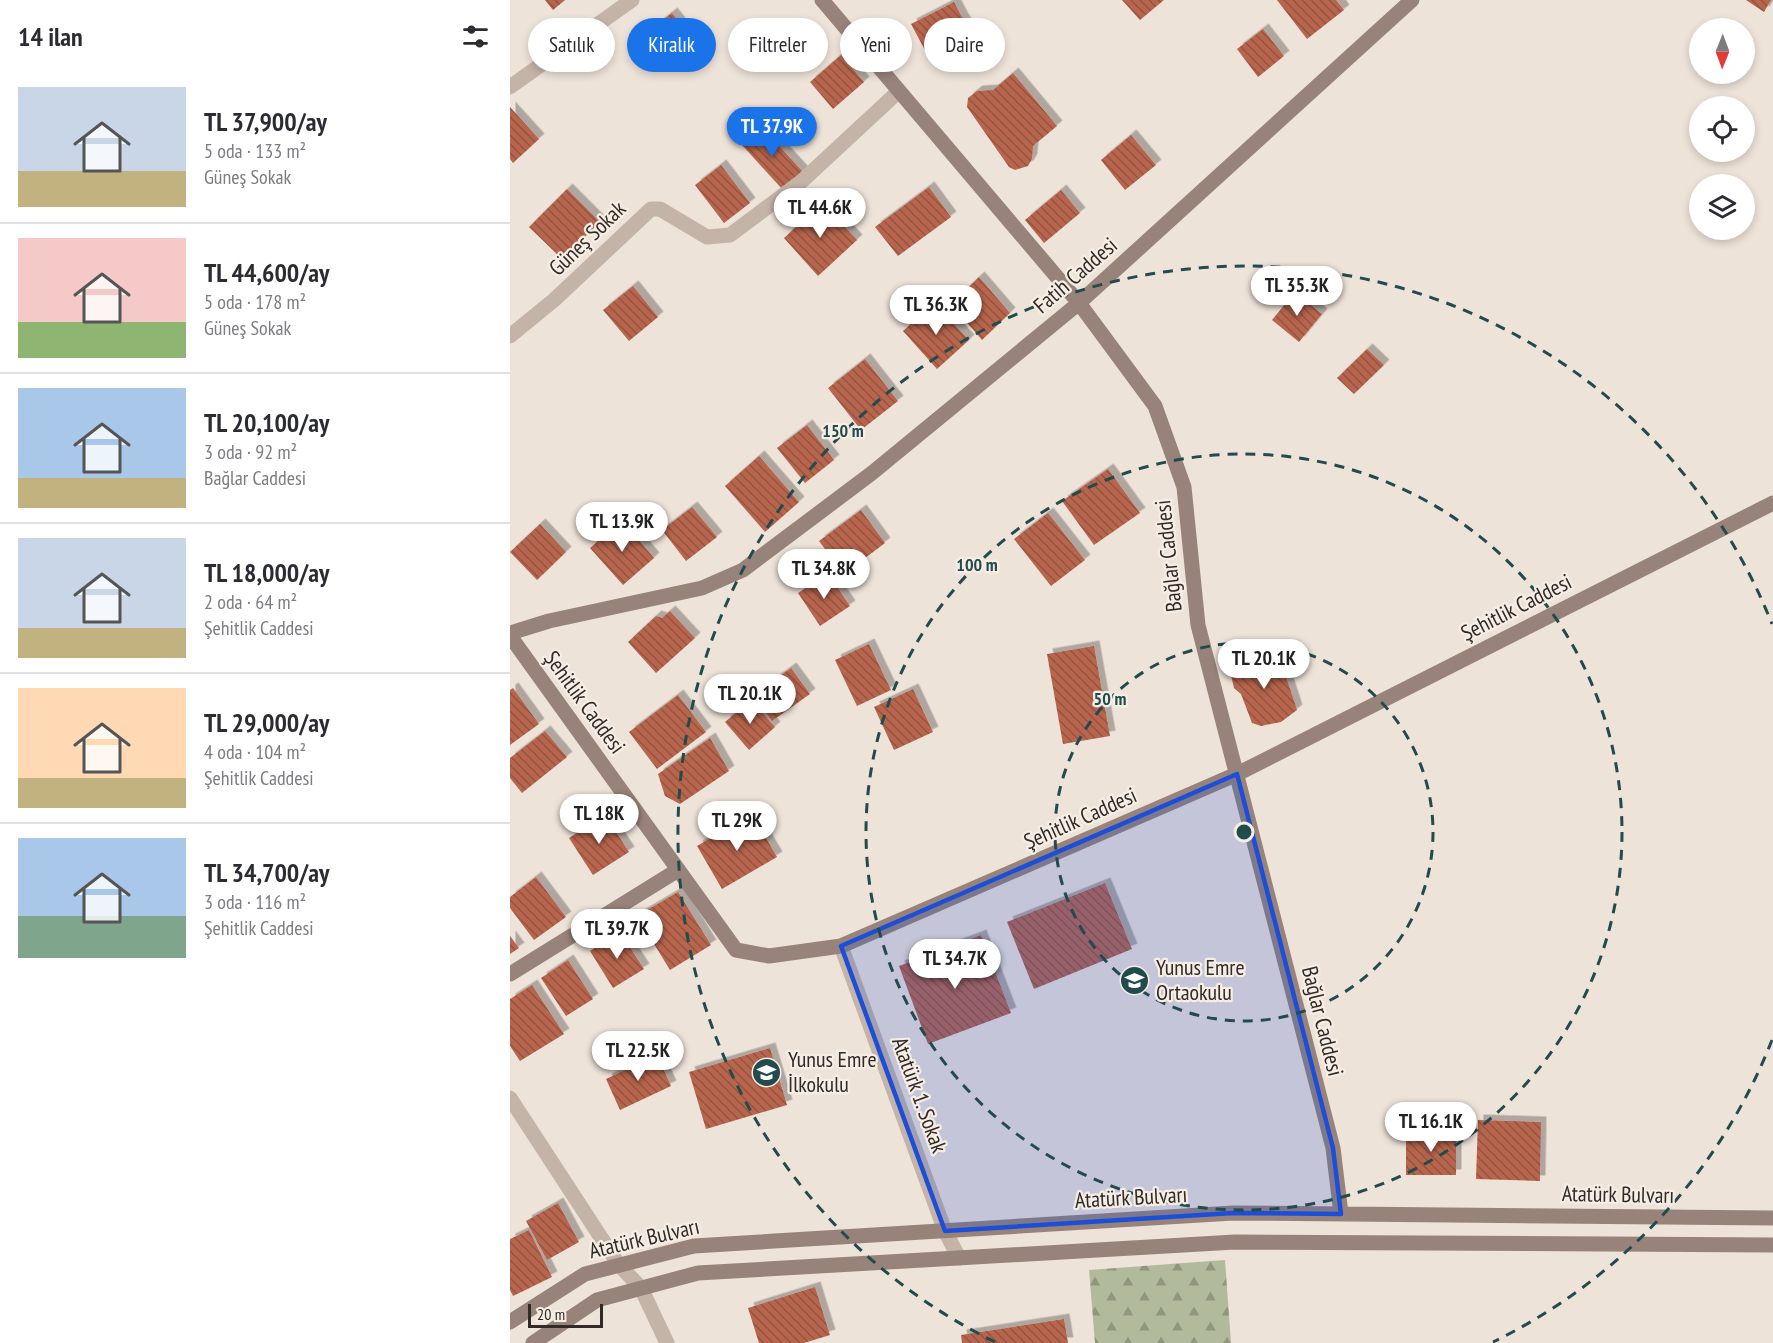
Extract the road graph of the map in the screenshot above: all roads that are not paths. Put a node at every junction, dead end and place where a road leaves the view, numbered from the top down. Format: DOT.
graph roads {
  1 [pos="632,0"];
  2 [pos="822,0"];
  3 [pos="1412,0"];
  4 [pos="510,87"];
  5 [pos="899,91"];
  6 [pos="1079,303"];
  7 [pos="510,336"];
  8 [pos="1773,503"];
  9 [pos="510,634"];
  10 [pos="1237,774"];
  11 [pos="678,870"];
  12 [pos="841,946"];
  13 [pos="510,974"];
  14 [pos="510,1098"];
  15 [pos="1341,1214"];
  16 [pos="1773,1218"];
  17 [pos="945,1231"];
  18 [pos="1773,1245"];
  19 [pos="959,1258"];
  20 [pos="619,1265"];
  21 [pos="641,1288"];
  22 [pos="510,1322"];
  23 [pos="533,1343"];
  24 [pos="667,1343"];
  1 -- 4 [label="street"];
  2 -- 5 [label="street, Bağlar Caddesi"];
  3 -- 6 [label="street, Fatih Caddesi"];
  5 -- 6 [label="street, Bağlar Caddesi"];
  5 -- 7 [label="street, Güneş Sokak"];
  6 -- 9 [label="street, Fatih Caddesi"];
  6 -- 10 [label="street, Bağlar Caddesi"];
  8 -- 10 [label="street, Şehitlik Caddesi"];
  9 -- 11 [label="street, Şehitlik Caddesi"];
  10 -- 12 [label="street, Şehitlik Caddesi"];
  10 -- 15 [label="street, Bağlar Caddesi"];
  11 -- 12 [label="street, Şehitlik Caddesi"];
  11 -- 13 [label="street"];
  12 -- 17 [label="street, Atatürk 1. Sokak"];
  14 -- 20 [label="street"];
  15 -- 16 [label="street, Atatürk Bulvarı"];
  15 -- 17 [label="street, Atatürk Bulvarı"];
  17 -- 19 [label="street, Atatürk 1. Sokak"];
  17 -- 20 [label="street, Atatürk Bulvarı"];
  18 -- 19 [label="street, Atatürk Bulvarı"];
  19 -- 21 [label="street, Atatürk Bulvarı"];
  20 -- 21 [label="street"];
  20 -- 22 [label="street, Atatürk Bulvarı"];
  21 -- 23 [label="street, Atatürk Bulvarı"];
  21 -- 24 [label="street"];
}
